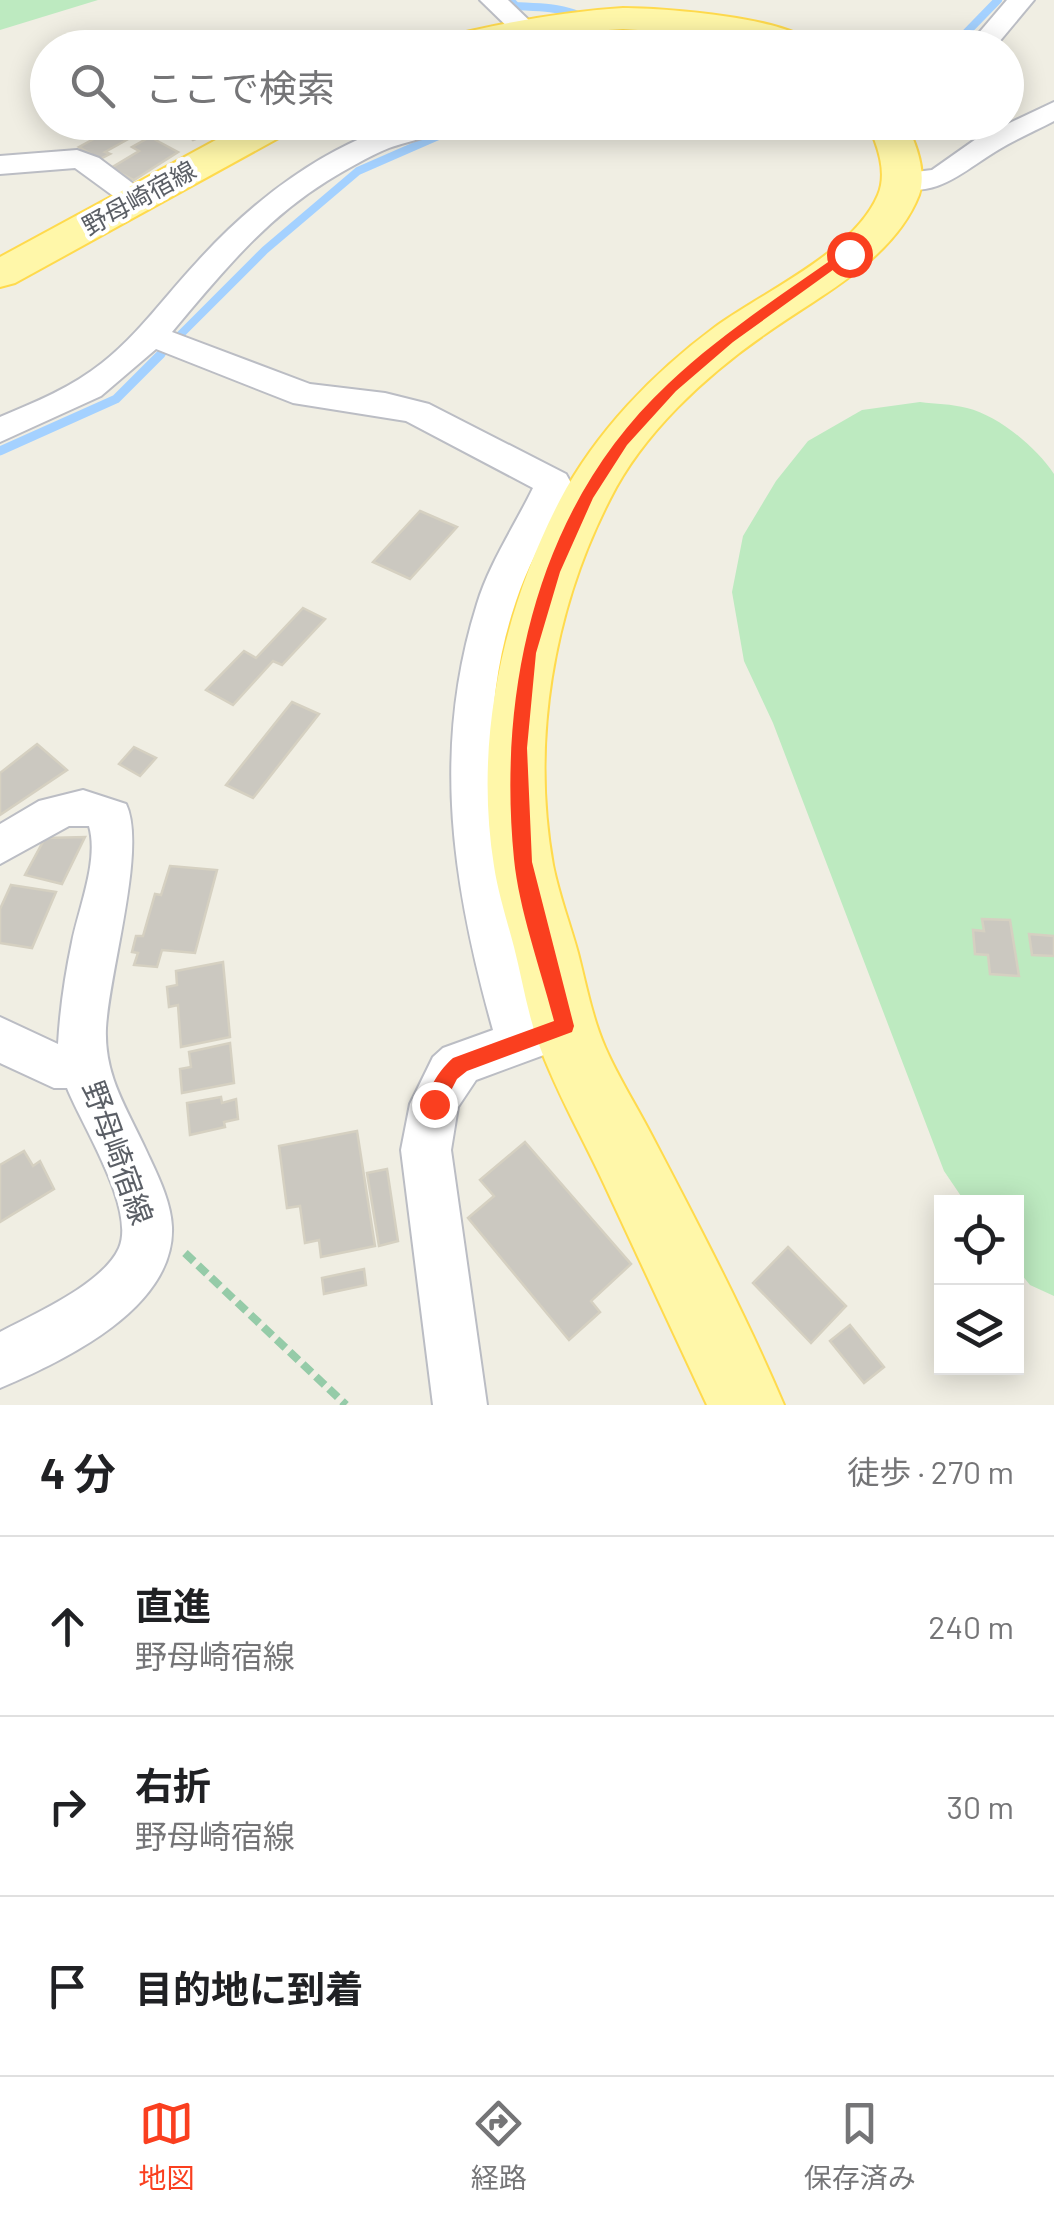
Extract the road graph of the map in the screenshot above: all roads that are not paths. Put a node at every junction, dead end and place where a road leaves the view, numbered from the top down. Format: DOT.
graph roads {
  1 [pos="494,0"];
  2 [pos="1020,0"];
  3 [pos="524,28"];
  4 [pos="516,30"];
  5 [pos="586,30"];
  6 [pos="746,30"];
  7 [pos="994,30"];
  8 [pos="1054,110"];
  9 [pos="1024,126"];
  10 [pos="246,140"];
  11 [pos="392,140"];
  12 [pos="894,140"];
  13 [pos="997,140"];
  14 [pos="0,165"];
  15 [pos="901,181"];
  16 [pos="137,200"];
  17 [pos="0,274"];
  18 [pos="152,336"];
  19 [pos="0,430"];
  20 [pos="0,846"];
  21 [pos="542,1034"];
  22 [pos="0,1040"];
  23 [pos="85,1066"];
  24 [pos="0,1361"];
  25 [pos="460,1405"];
  26 [pos="746,1405"];
  1 -- 3 [label="street"];
  2 -- 7 [label="street"];
  3 -- 4 [label="main road"];
  3 -- 5 [label="main road"];
  5 -- 6 [label="main road"];
  8 -- 9 [label="street"];
  10 -- 16 [label="main road, 野母崎宿線"];
  11 -- 18 [label="street"];
  12 -- 15 [label="main road"];
  13 -- 15 [label="street"];
  14 -- 16 [label="street"];
  15 -- 21 [label="main road"];
  16 -- 17 [label="main road, 野母崎宿線"];
  18 -- 19 [label="street"];
  18 -- 21 [label="street"];
  20 -- 23 [label="street, 野母崎宿線"];
  21 -- 25 [label="street"];
  21 -- 26 [label="main road"];
  22 -- 23 [label="street"];
  23 -- 24 [label="street, 野母崎宿線"];
}
